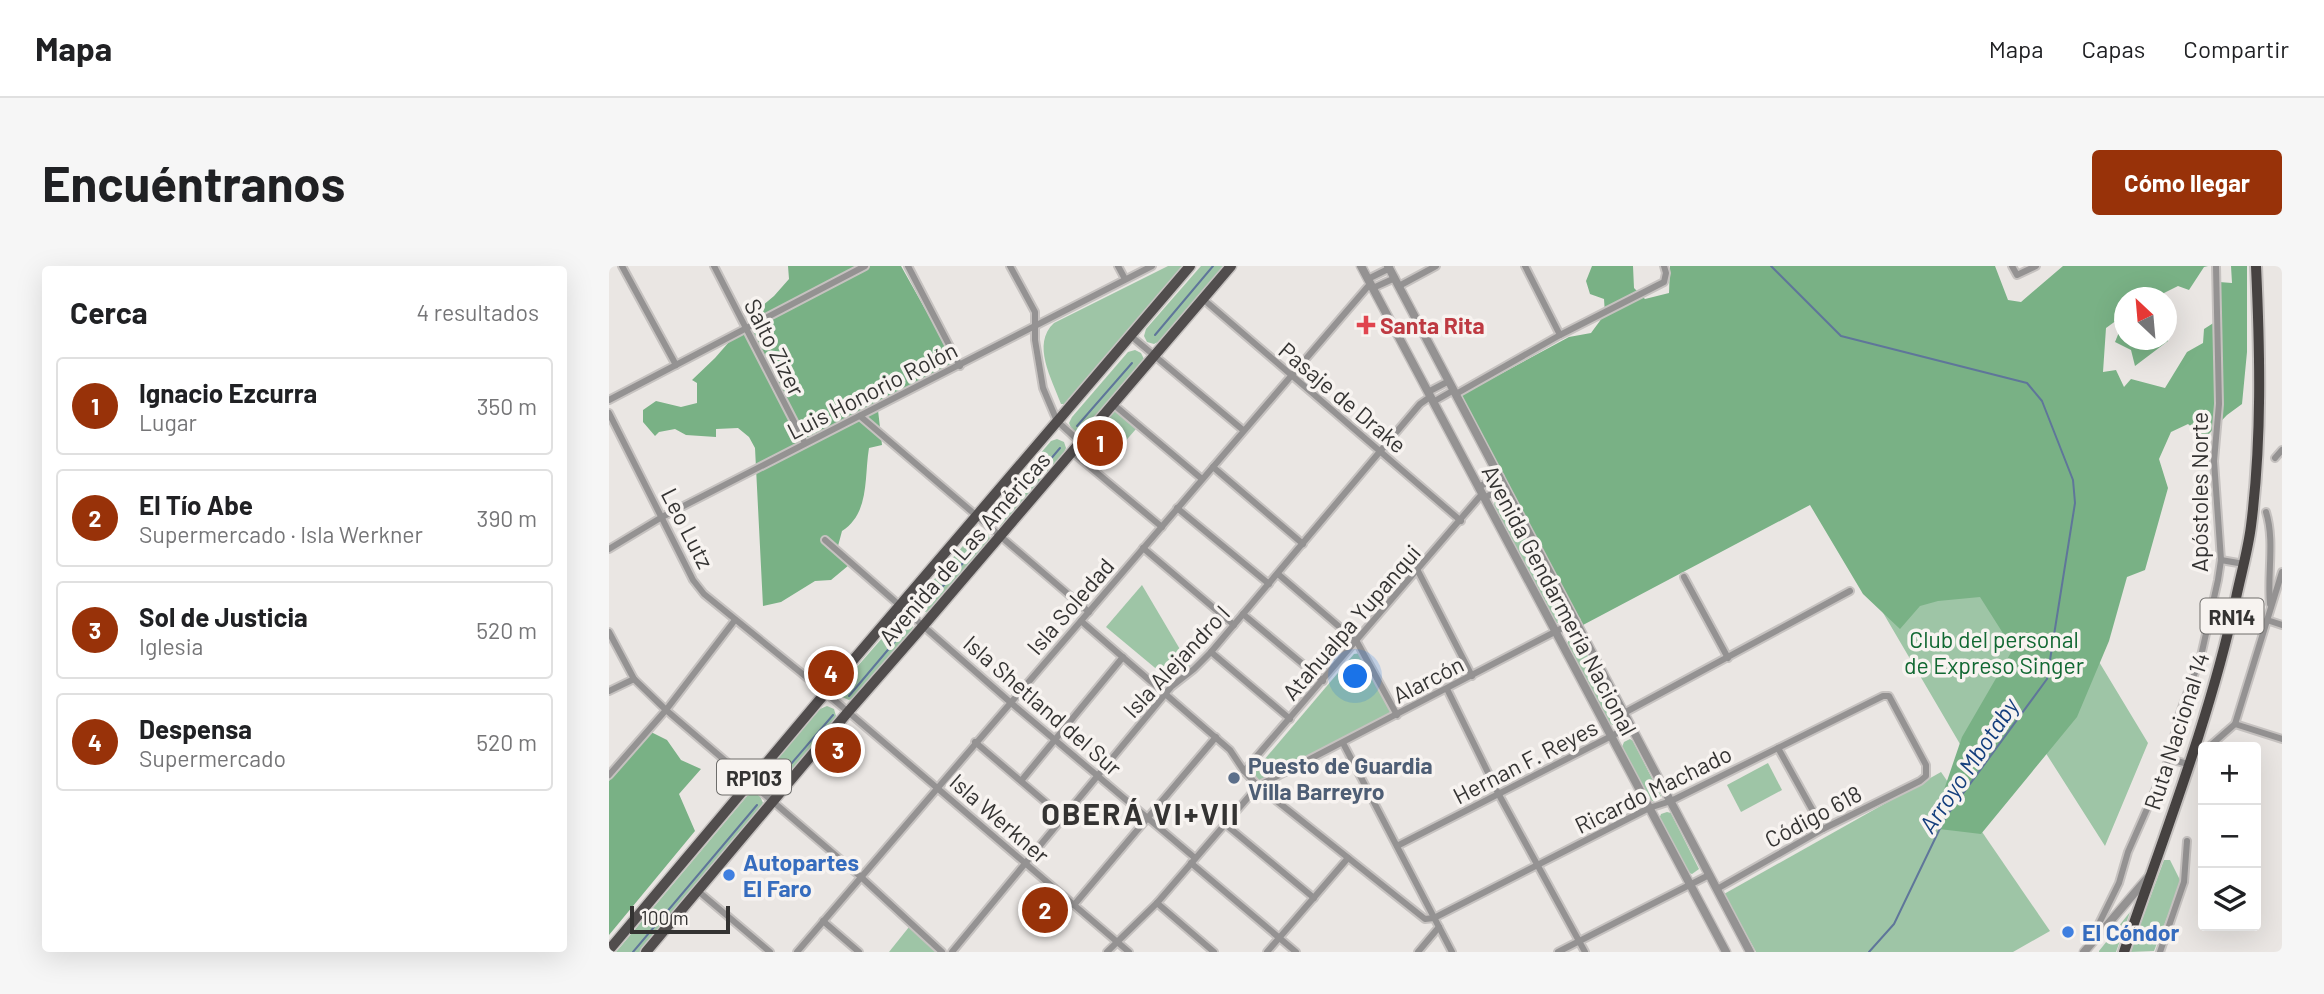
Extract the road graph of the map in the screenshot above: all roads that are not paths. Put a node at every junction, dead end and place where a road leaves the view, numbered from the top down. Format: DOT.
graph roads {
  1 [pos="622,266"];
  2 [pos="714,266"];
  3 [pos="865,266"];
  4 [pos="908,266"];
  5 [pos="1010,266"];
  6 [pos="1118,266"];
  7 [pos="1152,266"];
  8 [pos="1190,266"];
  9 [pos="1231,266"];
  10 [pos="1361,266"];
  11 [pos="1436,266"];
  12 [pos="1525,266"];
  13 [pos="1664,266"];
  14 [pos="2013,266"];
  15 [pos="2036,266"];
  16 [pos="2216,266"];
  17 [pos="2256,266"];
  18 [pos="1389,267"];
  19 [pos="1125,279"];
  20 [pos="1397,282"];
  21 [pos="1370,284"];
  22 [pos="1203,299"];
  23 [pos="1035,326"];
  24 [pos="746,328"];
  25 [pos="1131,336"];
  26 [pos="1557,338"];
  27 [pos="1154,356"];
  28 [pos="676,365"];
  29 [pos="960,366"];
  30 [pos="1291,376"];
  31 [pos="1449,381"];
  32 [pos="1455,392"];
  33 [pos="1430,397"];
  34 [pos="609,400"];
  35 [pos="1113,404"];
  36 [pos="609,413"];
  37 [pos="860,416"];
  38 [pos="1057,421"];
  39 [pos="1243,430"];
  40 [pos="1080,442"];
  41 [pos="806,443"];
  42 [pos="2282,450"];
  43 [pos="1072,452"];
  44 [pos="1381,452"];
  45 [pos="2275,458"];
  46 [pos="1213,467"];
  47 [pos="1500,477"];
  48 [pos="1202,479"];
  49 [pos="1505,487"];
  50 [pos="1481,493"];
  51 [pos="1177,508"];
  52 [pos="2266,512"];
  53 [pos="662,517"];
  54 [pos="976,517"];
  55 [pos="1461,520"];
  56 [pos="1162,527"];
  57 [pos="1000,537"];
  58 [pos="825,540"];
  59 [pos="1303,544"];
  60 [pos="1143,548"];
  61 [pos="609,549"];
  62 [pos="2221,559"];
  63 [pos="2243,564"];
  64 [pos="1418,571"];
  65 [pos="2282,572"];
  66 [pos="1278,574"];
  67 [pos="1684,577"];
  68 [pos="1269,584"];
  69 [pos="1850,591"];
  70 [pos="901,605"];
  71 [pos="2270,610"];
  72 [pos="1089,612"];
  73 [pos="1243,614"];
  74 [pos="735,620"];
  75 [pos="2267,620"];
  76 [pos="1081,621"];
  77 [pos="1576,621"];
  78 [pos="924,625"];
  79 [pos="1234,625"];
  80 [pos="2282,625"];
  81 [pos="609,632"];
  82 [pos="1555,632"];
  83 [pos="1357,642"];
  84 [pos="1211,652"];
  85 [pos="1123,657"];
  86 [pos="1728,658"];
  87 [pos="1472,676"];
  88 [pos="634,679"];
  89 [pos="1323,681"];
  90 [pos="1447,689"];
  91 [pos="609,691"];
  92 [pos="826,693"];
  93 [pos="1166,694"];
  94 [pos="1010,702"];
  95 [pos="666,709"];
  96 [pos="848,712"];
  97 [pos="1624,713"];
  98 [pos="1397,715"];
  99 [pos="1290,719"];
  100 [pos="2235,724"];
  101 [pos="1631,726"];
  102 [pos="1216,737"];
  103 [pos="1610,737"];
  104 [pos="2282,739"];
  105 [pos="1055,740"];
  106 [pos="975,742"];
  107 [pos="2214,742"];
  108 [pos="1343,743"];
  109 [pos="1778,748"];
  110 [pos="2169,758"];
  111 [pos="2189,764"];
  112 [pos="1244,771"];
  113 [pos="609,775"];
  114 [pos="1097,776"];
  115 [pos="1926,776"];
  116 [pos="1021,781"];
  117 [pos="750,782"];
  118 [pos="1258,786"];
  119 [pos="937,787"];
  120 [pos="1499,793"];
  121 [pos="1671,801"];
  122 [pos="772,802"];
  123 [pos="1649,808"];
  124 [pos="1064,818"];
  125 [pos="1148,819"];
  126 [pos="1225,824"];
  127 [pos="1823,829"];
  128 [pos="2187,841"];
  129 [pos="1397,846"];
  130 [pos="1348,858"];
  131 [pos="1193,861"];
  132 [pos="1025,864"];
  133 [pos="1539,864"];
  134 [pos="2151,872"];
  135 [pos="1709,875"];
  136 [pos="861,877"];
  137 [pos="1689,884"];
  138 [pos="1717,889"];
  139 [pos="698,891"];
  140 [pos="1314,898"];
  141 [pos="1157,903"];
  142 [pos="1074,905"];
  143 [pos="1434,918"];
  144 [pos="823,921"];
  145 [pos="1439,927"];
  146 [pos="1279,938"];
  147 [pos="1579,941"];
  148 [pos="1118,943"];
  149 [pos="609,950"];
  150 [pos="2086,950"];
  151 [pos="646,952"];
  152 [pos="769,952"];
  153 [pos="797,952"];
  154 [pos="859,952"];
  155 [pos="942,952"];
  156 [pos="952,952"];
  157 [pos="1107,952"];
  158 [pos="1129,952"];
  159 [pos="1214,952"];
  160 [pos="1267,952"];
  161 [pos="1296,952"];
  162 [pos="1418,952"];
  163 [pos="1452,952"];
  164 [pos="1558,952"];
  165 [pos="1585,952"];
  166 [pos="1725,952"];
  167 [pos="1750,952"];
  168 [pos="2124,952"];
  169 [pos="2159,952"];
  1 -- 28 [label="street"];
  2 -- 24 [label="street, Salto Zizer"];
  3 -- 24 [label="street"];
  4 -- 29 [label="street"];
  5 -- 23 [label="street"];
  6 -- 19 [label="street"];
  7 -- 19 [label="street, Luis Honorio Rolón"];
  8 -- 25 [label="main road, Avenida de Las Américas / RP103"];
  9 -- 22 [label="main road, Avenida de Las Américas / RP103"];
  10 -- 21 [label="street, Avenida Gendarmería Nacional"];
  11 -- 20 [label="street"];
  12 -- 26 [label="street"];
  13 -- 26 [label="street"];
  14 -- 15 [label="street"];
  16 -- 62 [label="street, Apóstoles Norte"];
  17 -- 63 [label="highway, Ruta Nacional 14 / RN14"];
  18 -- 20 [label="street, Avenida Gendarmería Nacional"];
  18 -- 21 [label="street"];
  19 -- 23 [label="street, Luis Honorio Rolón"];
  20 -- 21 [label="street"];
  20 -- 31 [label="street, Avenida Gendarmería Nacional"];
  21 -- 30 [label="street, Isla Soledad"];
  21 -- 33 [label="street, Avenida Gendarmería Nacional"];
  22 -- 27 [label="main road, Avenida de Las Américas / RP103"];
  22 -- 30 [label="street, Pasaje de Drake"];
  23 -- 29 [label="street, Luis Honorio Rolón"];
  23 -- 38 [label="street"];
  24 -- 28 [label="street"];
  24 -- 41 [label="street, Salto Zizer"];
  25 -- 27 [label="street"];
  25 -- 38 [label="main road, Avenida de Las Américas / RP103"];
  26 -- 32 [label="street"];
  27 -- 35 [label="main road, Avenida de Las Américas / RP103"];
  27 -- 39 [label="street"];
  28 -- 34 [label="street"];
  29 -- 37 [label="street, Luis Honorio Rolón"];
  30 -- 39 [label="street, Isla Soledad"];
  30 -- 44 [label="street, Pasaje de Drake"];
  31 -- 32 [label="street, Avenida Gendarmería Nacional"];
  31 -- 33 [label="street"];
  32 -- 33 [label="street"];
  32 -- 47 [label="street, Avenida Gendarmería Nacional"];
  33 -- 44 [label="street, Isla Alejandro I"];
  33 -- 50 [label="street, Avenida Gendarmería Nacional"];
  35 -- 40 [label="main road, Avenida de Las Américas / RP103"];
  35 -- 48 [label="street"];
  36 -- 53 [label="street, Leo Lutz"];
  37 -- 41 [label="street, Luis Honorio Rolón"];
  37 -- 54 [label="street"];
  38 -- 40 [label="street"];
  38 -- 54 [label="main road, Avenida de Las Américas / RP103"];
  39 -- 46 [label="street, Isla Soledad"];
  40 -- 43 [label="main road, Avenida de Las Américas / RP103"];
  41 -- 53 [label="street, Luis Honorio Rolón"];
  42 -- 45 [label="street"];
  43 -- 56 [label="street"];
  43 -- 57 [label="main road, Avenida de Las Américas / RP103"];
  44 -- 55 [label="street, Pasaje de Drake"];
  44 -- 59 [label="street, Isla Alejandro I"];
  46 -- 48 [label="street, Isla Soledad"];
  46 -- 59 [label="street"];
  47 -- 49 [label="street, Avenida Gendarmería Nacional"];
  47 -- 50 [label="street"];
  48 -- 51 [label="street, Isla Soledad"];
  49 -- 50 [label="street"];
  49 -- 77 [label="street, Avenida Gendarmería Nacional"];
  50 -- 55 [label="street, Atahualpa Yupanqui"];
  50 -- 82 [label="street, Avenida Gendarmería Nacional"];
  51 -- 56 [label="street, Isla Soledad"];
  51 -- 68 [label="street"];
  52 -- 71 [label="street"];
  53 -- 61 [label="street, Luis Honorio Rolón"];
  53 -- 74 [label="street, Leo Lutz"];
  54 -- 57 [label="street"];
  54 -- 70 [label="main road, Avenida de Las Américas / RP103"];
  55 -- 64 [label="street, Atahualpa Yupanqui"];
  56 -- 60 [label="street, Isla Soledad"];
  57 -- 72 [label="street"];
  57 -- 78 [label="main road, Avenida de Las Américas / RP103"];
  58 -- 70 [label="street, Isla Shetland del Sur"];
  59 -- 66 [label="street, Isla Alejandro I"];
  60 -- 72 [label="street, Isla Soledad"];
  60 -- 79 [label="street"];
  62 -- 63 [label="street"];
  62 -- 110 [label="street, Apóstoles Norte"];
  63 -- 111 [label="highway, Ruta Nacional 14 / RN14"];
  64 -- 83 [label="street, Atahualpa Yupanqui"];
  64 -- 87 [label="street"];
  65 -- 71 [label="street"];
  66 -- 68 [label="street, Isla Alejandro I"];
  66 -- 83 [label="street"];
  67 -- 86 [label="street"];
  68 -- 73 [label="street, Isla Alejandro I"];
  69 -- 86 [label="street, Hernan F. Reyes"];
  70 -- 78 [label="street, Isla Shetland del Sur"];
  70 -- 92 [label="main road, Avenida de Las Américas / RP103"];
  71 -- 75 [label="street"];
  72 -- 76 [label="street, Isla Soledad"];
  73 -- 79 [label="street, Isla Alejandro I"];
  73 -- 89 [label="street"];
  74 -- 92 [label="street, Leo Lutz"];
  74 -- 95 [label="street"];
  75 -- 80 [label="street"];
  75 -- 100 [label="street"];
  76 -- 85 [label="street"];
  76 -- 94 [label="street, Isla Soledad"];
  77 -- 82 [label="street, Alarcón"];
  77 -- 97 [label="street, Avenida Gendarmería Nacional"];
  78 -- 94 [label="street, Isla Shetland del Sur"];
  78 -- 96 [label="main road, Avenida de Las Américas / RP103"];
  79 -- 84 [label="street, Isla Alejandro I"];
  81 -- 88 [label="street"];
  82 -- 87 [label="street, Alarcón"];
  82 -- 103 [label="street, Avenida Gendarmería Nacional"];
  83 -- 89 [label="street, Atahualpa Yupanqui"];
  83 -- 98 [label="street"];
  84 -- 93 [label="street, Isla Alejandro I"];
  84 -- 99 [label="street"];
  85 -- 93 [label="street"];
  85 -- 105 [label="street"];
  86 -- 97 [label="street, Hernan F. Reyes"];
  87 -- 90 [label="street, Alarcón"];
  88 -- 91 [label="street"];
  88 -- 95 [label="street"];
  89 -- 99 [label="street, Atahualpa Yupanqui"];
  90 -- 98 [label="street, Alarcón"];
  90 -- 120 [label="street"];
  92 -- 96 [label="street, Isla Werkner"];
  92 -- 117 [label="main road, Avenida de Las Américas / RP103"];
  93 -- 102 [label="street"];
  93 -- 114 [label="street, Isla Alejandro I"];
  94 -- 105 [label="street, Isla Shetland del Sur"];
  94 -- 106 [label="street, Isla Soledad"];
  95 -- 113 [label="street"];
  95 -- 117 [label="street"];
  96 -- 119 [label="street, Isla Werkner"];
  96 -- 122 [label="main road, Avenida de Las Américas / RP103"];
  97 -- 101 [label="street, Avenida Gendarmería Nacional"];
  98 -- 108 [label="street, Alarcón"];
  99 -- 112 [label="street, Atahualpa Yupanqui"];
  100 -- 104 [label="street"];
  100 -- 107 [label="street"];
  101 -- 103 [label="street, Hernan F. Reyes"];
  101 -- 121 [label="street, Avenida Gendarmería Nacional"];
  102 -- 112 [label="street"];
  102 -- 125 [label="street"];
  103 -- 120 [label="street, Hernan F. Reyes"];
  103 -- 123 [label="street, Avenida Gendarmería Nacional"];
  105 -- 114 [label="street, Isla Shetland del Sur"];
  105 -- 116 [label="street"];
  106 -- 116 [label="street"];
  106 -- 119 [label="street, Isla Soledad"];
  108 -- 118 [label="street, Alarcón"];
  108 -- 129 [label="street"];
  109 -- 115 [label="street, Ricardo Machado"];
  109 -- 121 [label="street, Ricardo Machado"];
  109 -- 127 [label="street"];
  110 -- 111 [label="street"];
  110 -- 150 [label="street, Apóstoles Norte"];
  111 -- 134 [label="highway, Ruta Nacional 14 / RN14"];
  112 -- 118 [label="street"];
  114 -- 124 [label="street, Isla Alejandro I"];
  114 -- 125 [label="street, Isla Shetland del Sur"];
  115 -- 127 [label="street, Código 618"];
  116 -- 124 [label="street"];
  117 -- 122 [label="street"];
  117 -- 149 [label="main road, Avenida de Las Américas / RP103"];
  118 -- 126 [label="street"];
  118 -- 130 [label="street"];
  119 -- 132 [label="street, Isla Werkner"];
  119 -- 136 [label="street, Isla Soledad"];
  120 -- 129 [label="street, Hernan F. Reyes"];
  120 -- 133 [label="street"];
  121 -- 123 [label="street, Ricardo Machado"];
  121 -- 135 [label="street, Avenida Gendarmería Nacional"];
  122 -- 136 [label="street"];
  122 -- 139 [label="main road, Avenida de Las Américas / RP103"];
  123 -- 133 [label="street, Ricardo Machado"];
  123 -- 137 [label="street, Avenida Gendarmería Nacional"];
  124 -- 132 [label="street, Isla Alejandro I"];
  125 -- 131 [label="street, Isla Shetland del Sur"];
  125 -- 142 [label="street"];
  126 -- 131 [label="street"];
  126 -- 140 [label="street"];
  127 -- 138 [label="street, Código 618"];
  128 -- 169 [label="street"];
  129 -- 143 [label="street"];
  130 -- 140 [label="street"];
  130 -- 143 [label="street"];
  131 -- 141 [label="street"];
  131 -- 146 [label="street, Isla Shetland del Sur"];
  132 -- 142 [label="street, Isla Werkner"];
  132 -- 156 [label="street, Isla Alejandro I"];
  133 -- 143 [label="street, Ricardo Machado"];
  133 -- 147 [label="street"];
  134 -- 150 [label="street, Apóstoles Norte"];
  134 -- 168 [label="highway, Ruta Nacional 14 / RN14"];
  135 -- 137 [label="street"];
  135 -- 138 [label="street, Avenida Gendarmería Nacional"];
  136 -- 144 [label="street, Isla Soledad"];
  136 -- 155 [label="street"];
  137 -- 147 [label="street"];
  137 -- 166 [label="street, Avenida Gendarmería Nacional"];
  138 -- 167 [label="street, Avenida Gendarmería Nacional"];
  139 -- 151 [label="main road, Avenida de Las Américas / RP103"];
  139 -- 152 [label="street"];
  140 -- 146 [label="street"];
  141 -- 148 [label="street"];
  141 -- 159 [label="street"];
  142 -- 148 [label="street, Isla Werkner"];
  143 -- 145 [label="street"];
  144 -- 153 [label="street, Isla Soledad"];
  144 -- 154 [label="street"];
  145 -- 162 [label="street"];
  145 -- 163 [label="street"];
  146 -- 160 [label="street"];
  146 -- 161 [label="street, Isla Shetland del Sur"];
  147 -- 164 [label="street"];
  147 -- 165 [label="street"];
  148 -- 157 [label="street"];
  148 -- 158 [label="street, Isla Werkner"];
}
